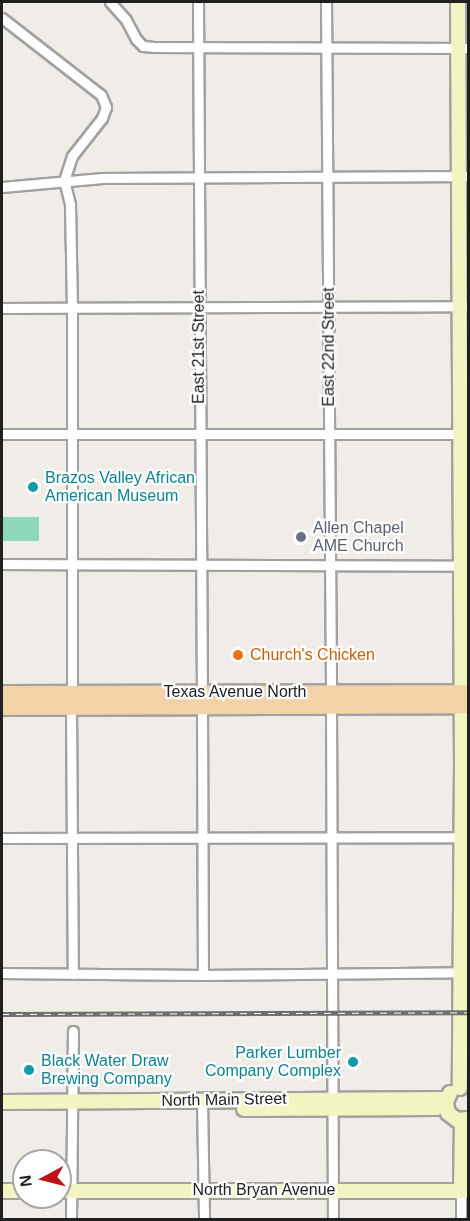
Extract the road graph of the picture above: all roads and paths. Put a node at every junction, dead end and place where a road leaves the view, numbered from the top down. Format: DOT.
graph roads {
  1 [pos="110,2"];
  2 [pos="198,2"];
  3 [pos="326,2"];
  4 [pos="458,2"];
  5 [pos="2,18"];
  6 [pos="199,46"];
  7 [pos="326,46"];
  8 [pos="464,48"];
  9 [pos="326,175"];
  10 [pos="199,176"];
  11 [pos="464,176"];
  12 [pos="64,180"];
  13 [pos="2,188"];
  14 [pos="199,306"];
  15 [pos="464,306"];
  16 [pos="329,307"];
  17 [pos="2,308"];
  18 [pos="72,308"];
  19 [pos="199,433"];
  20 [pos="2,434"];
  21 [pos="71,434"];
  22 [pos="329,434"];
  23 [pos="464,434"];
  24 [pos="71,563"];
  25 [pos="2,564"];
  26 [pos="330,565"];
  27 [pos="201,566"];
  28 [pos="464,566"];
  29 [pos="2,693"];
  30 [pos="202,699"];
  31 [pos="331,699"];
  32 [pos="465,699"];
  33 [pos="72,700"];
  34 [pos="2,707"];
  35 [pos="201,837"];
  36 [pos="332,837"];
  37 [pos="465,837"];
  38 [pos="2,838"];
  39 [pos="72,838"];
  40 [pos="465,972"];
  41 [pos="2,973"];
  42 [pos="73,974"];
  43 [pos="334,974"];
  44 [pos="203,975"];
  45 [pos="73,1031"];
  46 [pos="464,1088"];
  47 [pos="2,1102"];
  48 [pos="332,1103"];
  49 [pos="446,1104"];
  50 [pos="202,1105"];
  51 [pos="73,1106"];
  52 [pos="2,1110"];
  53 [pos="465,1120"];
  54 [pos="69,1149"];
  55 [pos="334,1190"];
  56 [pos="72,1191"];
  57 [pos="203,1191"];
  58 [pos="465,1191"];
  59 [pos="204,1220"];
  60 [pos="333,1220"];
  61 [pos="461,1220"];
  1 -- 6 [label="street"];
  2 -- 6 [label="street, East 21st Street"];
  3 -- 7 [label="street, East 22nd Street"];
  4 -- 8 [label="street"];
  5 -- 12 [label="street"];
  6 -- 7 [label="street"];
  6 -- 10 [label="street, East 21st Street"];
  7 -- 8 [label="street"];
  7 -- 9 [label="street, East 22nd Street"];
  8 -- 11 [label="street"];
  9 -- 10 [label="street"];
  9 -- 11 [label="street"];
  9 -- 16 [label="street, East 22nd Street"];
  10 -- 12 [label="street"];
  10 -- 14 [label="street, East 21st Street"];
  11 -- 15 [label="street"];
  12 -- 13 [label="street"];
  12 -- 18 [label="street"];
  14 -- 16 [label="street"];
  14 -- 18 [label="street"];
  14 -- 19 [label="street, East 21st Street"];
  15 -- 16 [label="street"];
  15 -- 23 [label="street"];
  16 -- 22 [label="street, East 22nd Street"];
  17 -- 18 [label="street"];
  18 -- 21 [label="street"];
  19 -- 21 [label="street"];
  19 -- 22 [label="street"];
  19 -- 27 [label="street, East 21st Street"];
  20 -- 21 [label="street"];
  21 -- 24 [label="street"];
  22 -- 23 [label="street"];
  22 -- 26 [label="street, East 22nd Street"];
  23 -- 28 [label="street"];
  24 -- 25 [label="street"];
  24 -- 27 [label="street"];
  24 -- 33 [label="street"];
  26 -- 27 [label="street"];
  26 -- 28 [label="street"];
  26 -- 31 [label="street, East 22nd Street"];
  27 -- 30 [label="street, East 21st Street"];
  28 -- 32 [label="street"];
  29 -- 33 [label="main road, Texas Avenue North"];
  30 -- 31 [label="main road, Texas Avenue North"];
  30 -- 33 [label="main road, Texas Avenue North"];
  30 -- 35 [label="street, East 21st Street"];
  31 -- 32 [label="main road, Texas Avenue North"];
  31 -- 36 [label="street, East 22nd Street"];
  32 -- 37 [label="street"];
  33 -- 34 [label="main road, Texas Avenue North"];
  33 -- 39 [label="street"];
  35 -- 36 [label="street"];
  35 -- 39 [label="street"];
  35 -- 44 [label="street, East 21st Street"];
  36 -- 37 [label="street"];
  36 -- 43 [label="street, East 22nd Street"];
  37 -- 40 [label="street"];
  38 -- 39 [label="street"];
  39 -- 42 [label="street"];
  40 -- 43 [label="street"];
  40 -- 46 [label="street"];
  41 -- 42 [label="street"];
  42 -- 44 [label="street"];
  43 -- 44 [label="street"];
  43 -- 48 [label="street, East 22nd Street"];
  45 -- 51 [label="street"];
  46 -- 49 [label="street"];
  47 -- 51 [label="street, North Main Street"];
  48 -- 49 [label="street, North Main Street"];
  48 -- 50 [label="street, North Main Street"];
  48 -- 55 [label="street, East 22nd Street"];
  49 -- 53 [label="street"];
  50 -- 51 [label="street, North Main Street"];
  50 -- 57 [label="street"];
  51 -- 52 [label="street, North Main Street"];
  51 -- 54 [label="street"];
  53 -- 58 [label="street"];
  55 -- 57 [label="street, North Bryan Avenue"];
  55 -- 58 [label="street, North Bryan Avenue"];
  55 -- 60 [label="street, East 22nd Street"];
  56 -- 57 [label="street, North Bryan Avenue"];
  57 -- 59 [label="street"];
  58 -- 61 [label="street"];
}
